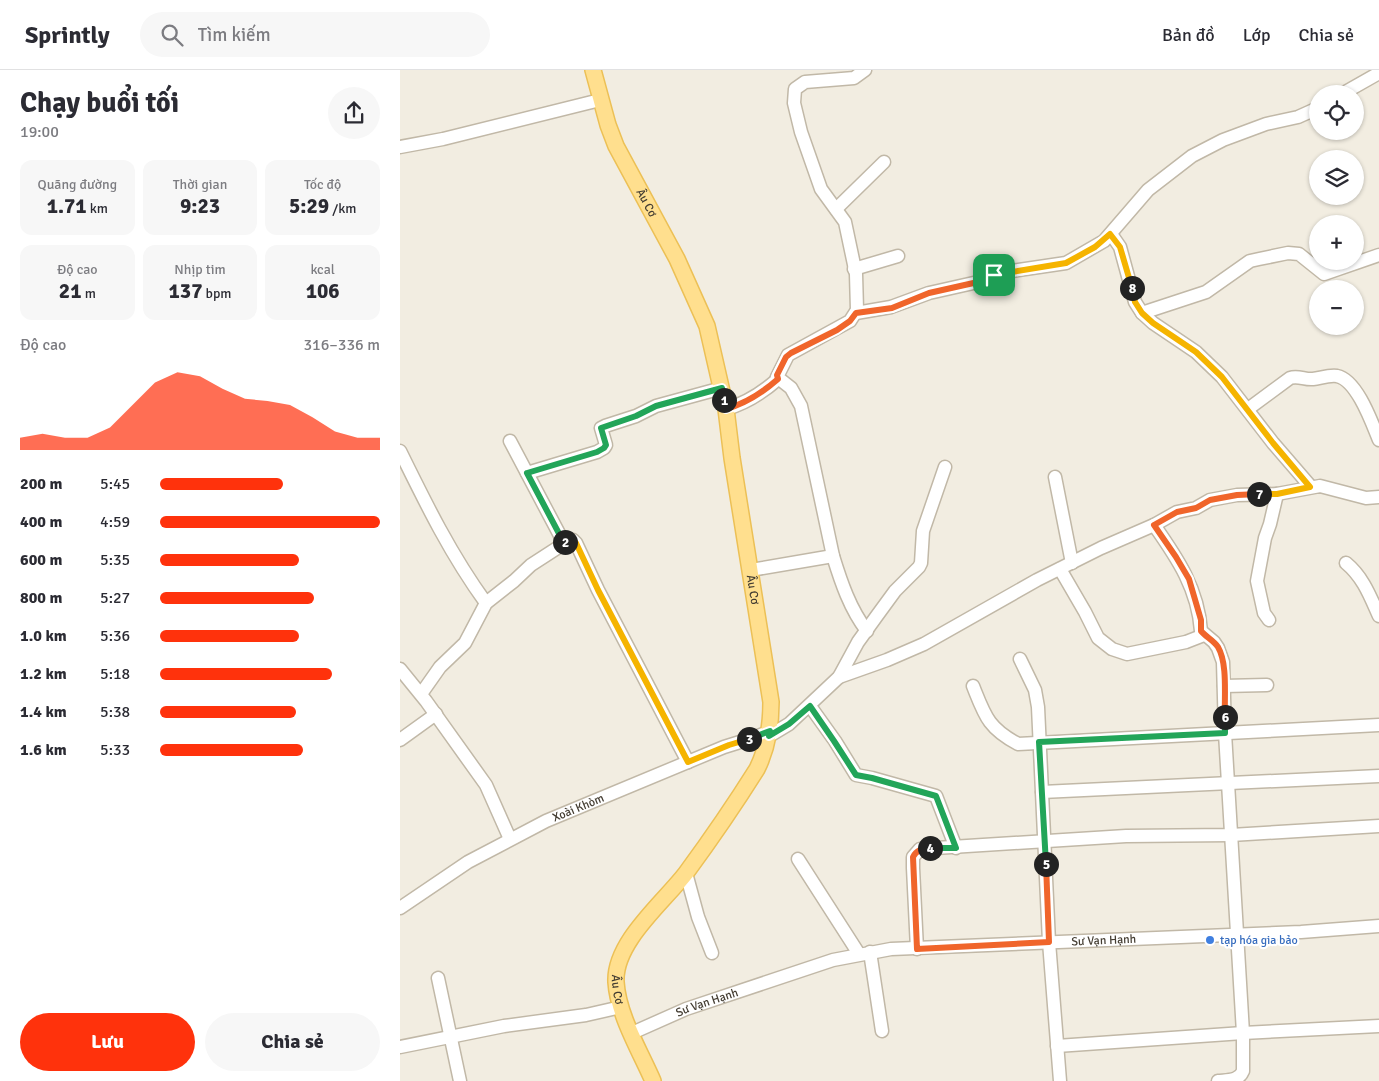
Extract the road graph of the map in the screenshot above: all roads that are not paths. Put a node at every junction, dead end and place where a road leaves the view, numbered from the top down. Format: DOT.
graph roads {
  1 [pos="593,70"];
  2 [pos="865,70"];
  3 [pos="1379,73"];
  4 [pos="1358,85"];
  5 [pos="600,100"];
  6 [pos="1309,112"];
  7 [pos="400,147"];
  8 [pos="884,162"];
  9 [pos="836,209"];
  10 [pos="1110,234"];
  11 [pos="1379,255"];
  12 [pos="898,256"];
  13 [pos="854,269"];
  14 [pos="856,313"];
  15 [pos="1142,313"];
  16 [pos="778,379"];
  17 [pos="722,388"];
  18 [pos="726,409"];
  19 [pos="1248,409"];
  20 [pos="510,440"];
  21 [pos="1379,440"];
  22 [pos="400,451"];
  23 [pos="945,467"];
  24 [pos="527,473"];
  25 [pos="1055,477"];
  26 [pos="1310,487"];
  27 [pos="1277,494"];
  28 [pos="1379,498"];
  29 [pos="1154,525"];
  30 [pos="564,543"];
  31 [pos="833,556"];
  32 [pos="1072,563"];
  33 [pos="1346,563"];
  34 [pos="1060,569"];
  35 [pos="751,570"];
  36 [pos="486,603"];
  37 [pos="1379,616"];
  38 [pos="1269,620"];
  39 [pos="867,631"];
  40 [pos="1204,635"];
  41 [pos="1020,660"];
  42 [pos="400,669"];
  43 [pos="839,677"];
  44 [pos="1267,685"];
  45 [pos="973,686"];
  46 [pos="1224,686"];
  47 [pos="421,694"];
  48 [pos="810,706"];
  49 [pos="436,714"];
  50 [pos="1379,725"];
  51 [pos="1225,733"];
  52 [pos="769,734"];
  53 [pos="400,740"];
  54 [pos="1039,742"];
  55 [pos="688,762"];
  56 [pos="1379,776"];
  57 [pos="1229,783"];
  58 [pos="1042,792"];
  59 [pos="1379,826"];
  60 [pos="1231,835"];
  61 [pos="510,839"];
  62 [pos="1045,841"];
  63 [pos="956,848"];
  64 [pos="798,859"];
  65 [pos="686,874"];
  66 [pos="400,908"];
  67 [pos="1379,926"];
  68 [pos="1237,934"];
  69 [pos="1049,942"];
  70 [pos="917,949"];
  71 [pos="712,953"];
  72 [pos="864,953"];
  73 [pos="438,978"];
  74 [pos="621,1007"];
  75 [pos="1379,1026"];
  76 [pos="882,1031"];
  77 [pos="632,1033"];
  78 [pos="1243,1033"];
  79 [pos="450,1037"];
  80 [pos="400,1046"];
  81 [pos="1056,1046"];
  82 [pos="460,1081"];
  83 [pos="653,1081"];
  84 [pos="1060,1081"];
  85 [pos="1218,1081"];
  1 -- 5 [label="main road, Âu Cơ"];
  2 -- 9 [label="street"];
  3 -- 4 [label="street"];
  5 -- 7 [label="street"];
  5 -- 17 [label="main road, Âu Cơ"];
  6 -- 10 [label="street"];
  8 -- 9 [label="street"];
  9 -- 13 [label="street"];
  10 -- 14 [label="street"];
  10 -- 15 [label="street"];
  11 -- 15 [label="street"];
  12 -- 13 [label="street"];
  13 -- 14 [label="street"];
  14 -- 16 [label="street"];
  15 -- 19 [label="street"];
  16 -- 18 [label="street"];
  16 -- 31 [label="street"];
  17 -- 18 [label="main road, Âu Cơ"];
  17 -- 24 [label="street"];
  18 -- 35 [label="main road, Âu Cơ"];
  19 -- 21 [label="street"];
  19 -- 26 [label="street"];
  20 -- 24 [label="street"];
  22 -- 36 [label="street"];
  23 -- 39 [label="street"];
  24 -- 30 [label="street"];
  25 -- 32 [label="street"];
  26 -- 27 [label="street"];
  26 -- 28 [label="street"];
  27 -- 29 [label="street"];
  27 -- 38 [label="street"];
  29 -- 32 [label="street"];
  29 -- 40 [label="street"];
  30 -- 36 [label="street"];
  30 -- 55 [label="street"];
  31 -- 35 [label="street"];
  31 -- 39 [label="street"];
  32 -- 34 [label="street"];
  33 -- 37 [label="street"];
  34 -- 40 [label="street"];
  34 -- 43 [label="street"];
  35 -- 52 [label="main road, Âu Cơ"];
  36 -- 47 [label="street"];
  39 -- 43 [label="street"];
  40 -- 46 [label="street"];
  41 -- 54 [label="street"];
  42 -- 47 [label="street"];
  43 -- 48 [label="street, Xoài Khòm"];
  44 -- 46 [label="street"];
  45 -- 54 [label="street"];
  46 -- 51 [label="street"];
  47 -- 49 [label="street"];
  48 -- 52 [label="street, Xoài Khòm"];
  48 -- 63 [label="street"];
  49 -- 53 [label="street"];
  49 -- 61 [label="street"];
  50 -- 51 [label="street"];
  51 -- 54 [label="street"];
  51 -- 57 [label="street"];
  52 -- 55 [label="street, Xoài Khòm"];
  52 -- 65 [label="main road, Âu Cơ"];
  54 -- 58 [label="street"];
  55 -- 61 [label="street, Xoài Khòm"];
  56 -- 57 [label="street"];
  57 -- 58 [label="street"];
  57 -- 60 [label="street"];
  58 -- 62 [label="street"];
  59 -- 60 [label="street"];
  60 -- 62 [label="street"];
  60 -- 68 [label="street"];
  61 -- 66 [label="street, Xoài Khòm"];
  62 -- 63 [label="street"];
  62 -- 69 [label="street"];
  63 -- 70 [label="street"];
  64 -- 72 [label="street"];
  65 -- 71 [label="street"];
  65 -- 74 [label="main road, Âu Cơ"];
  67 -- 68 [label="street, Sư Vạn Hạnh"];
  68 -- 69 [label="street, Sư Vạn Hạnh"];
  68 -- 78 [label="street"];
  69 -- 70 [label="street, Sư Vạn Hạnh"];
  69 -- 81 [label="street"];
  70 -- 72 [label="street, Sư Vạn Hạnh"];
  72 -- 76 [label="street"];
  72 -- 77 [label="street, Sư Vạn Hạnh"];
  73 -- 79 [label="street"];
  74 -- 77 [label="main road, Âu Cơ"];
  74 -- 79 [label="street"];
  75 -- 78 [label="street"];
  77 -- 83 [label="main road, Âu Cơ"];
  78 -- 81 [label="street"];
  78 -- 85 [label="street"];
  79 -- 80 [label="street"];
  79 -- 82 [label="street"];
  81 -- 84 [label="street"];
}
